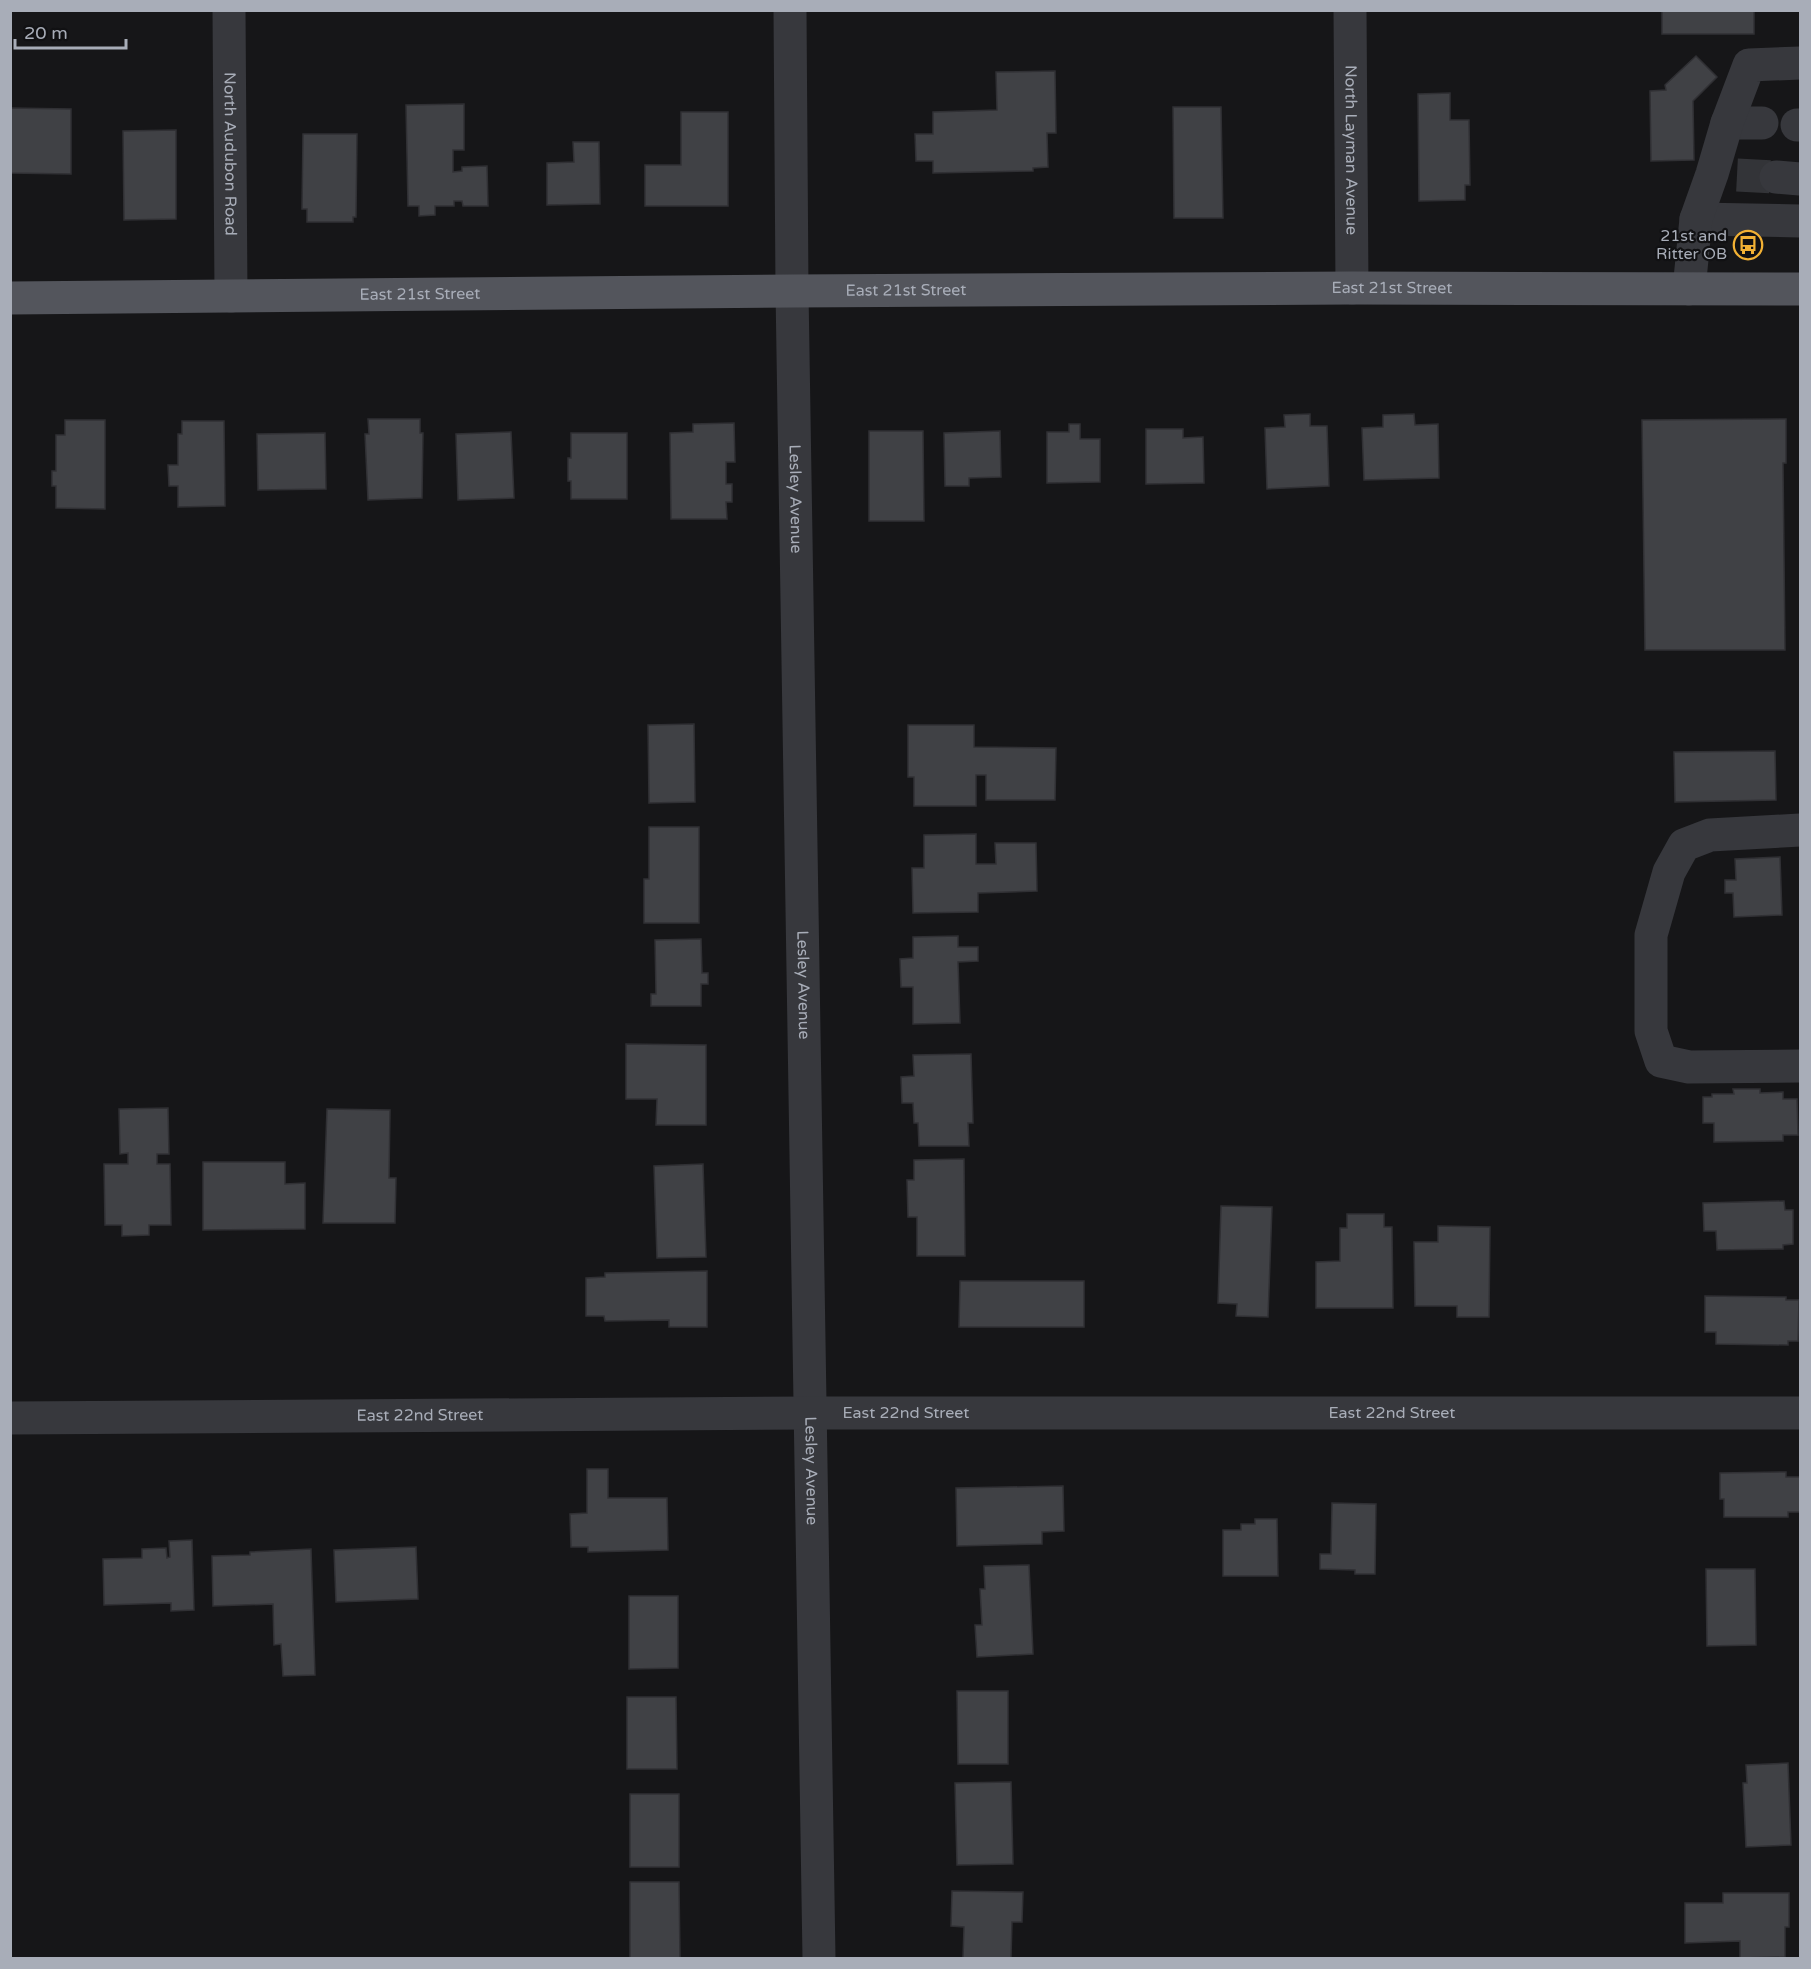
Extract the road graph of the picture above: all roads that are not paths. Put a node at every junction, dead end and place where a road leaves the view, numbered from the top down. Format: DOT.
graph roads {
  1 [pos="229,10"];
  2 [pos="790,10"];
  3 [pos="1350,10"];
  4 [pos="1800,63"];
  5 [pos="1727,123"];
  6 [pos="1762,123"];
  7 [pos="1696,219"];
  8 [pos="1800,221"];
  9 [pos="1352,288"];
  10 [pos="1689,289"];
  11 [pos="1800,289"];
  12 [pos="792,291"];
  13 [pos="231,296"];
  14 [pos="10,298"];
  15 [pos="1800,830"];
  16 [pos="1800,1066"];
  17 [pos="810,1413"];
  18 [pos="1800,1413"];
  19 [pos="10,1418"];
  20 [pos="819,1959"];
  1 -- 13 [label="street, North Audubon Road"];
  2 -- 12 [label="street, Lesley Avenue"];
  3 -- 9 [label="street, North Layman Avenue"];
  4 -- 5 [label="street"];
  5 -- 6 [label="street"];
  5 -- 7 [label="street"];
  7 -- 8 [label="street"];
  7 -- 10 [label="street"];
  9 -- 10 [label="main road, East 21st Street"];
  9 -- 12 [label="main road, East 21st Street"];
  10 -- 11 [label="main road, East 21st Street"];
  12 -- 13 [label="main road, East 21st Street"];
  12 -- 17 [label="street, Lesley Avenue"];
  13 -- 14 [label="main road, East 21st Street"];
  15 -- 16 [label="street"];
  17 -- 18 [label="street, East 22nd Street"];
  17 -- 19 [label="street, East 22nd Street"];
  17 -- 20 [label="street, Lesley Avenue"];
}
